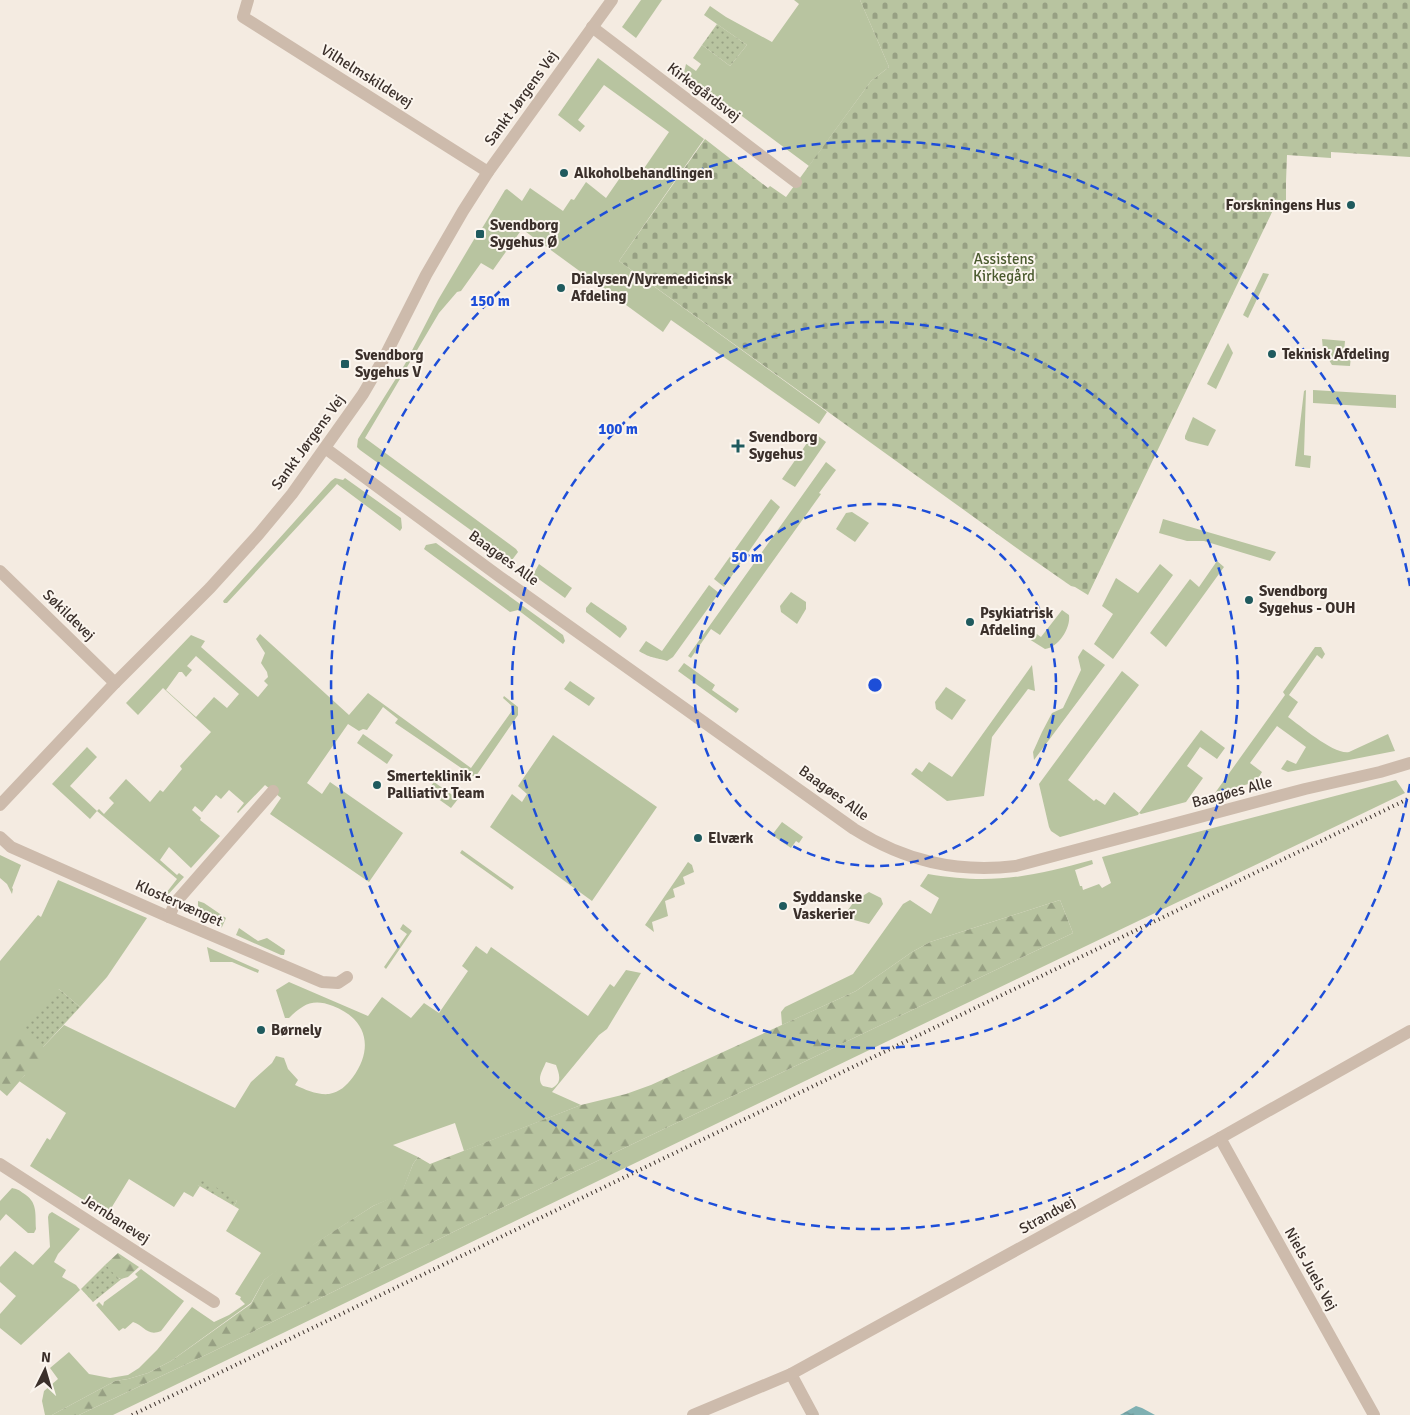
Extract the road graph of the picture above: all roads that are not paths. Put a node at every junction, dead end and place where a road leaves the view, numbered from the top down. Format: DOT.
graph roads {
  1 [pos="248,0"];
  2 [pos="612,0"];
  3 [pos="592,27"];
  4 [pos="488,172"];
  5 [pos="796,182"];
  6 [pos="325,448"];
  7 [pos="0,571"];
  8 [pos="115,683"];
  9 [pos="1410,763"];
  10 [pos="273,791"];
  11 [pos="0,805"];
  12 [pos="0,837"];
  13 [pos="168,917"];
  14 [pos="347,977"];
  15 [pos="1410,1031"];
  16 [pos="1220,1138"];
  17 [pos="0,1164"];
  18 [pos="214,1302"];
  19 [pos="791,1374"];
  20 [pos="693,1415"];
  21 [pos="814,1415"];
  22 [pos="1374,1415"];
  1 -- 4 [label="street, Vilhelmskildevej"];
  2 -- 3 [label="street, Sankt Jørgens Vej"];
  3 -- 4 [label="street, Sankt Jørgens Vej"];
  3 -- 5 [label="street, Kirkegårdsvej"];
  4 -- 6 [label="street, Sankt Jørgens Vej"];
  6 -- 8 [label="street, Sankt Jørgens Vej"];
  6 -- 9 [label="street, Baagøes Alle"];
  7 -- 8 [label="street, Søkildevej"];
  8 -- 11 [label="street, Sankt Jørgens Vej"];
  10 -- 13 [label="street"];
  12 -- 13 [label="street, Klostervænget"];
  13 -- 14 [label="street, Klostervænget"];
  15 -- 16 [label="street, Strandvej"];
  16 -- 19 [label="street, Strandvej"];
  16 -- 22 [label="street, Niels Juels Vej"];
  17 -- 18 [label="street, Jernbanevej"];
  19 -- 20 [label="street, Strandvej"];
  19 -- 21 [label="street"];
}
